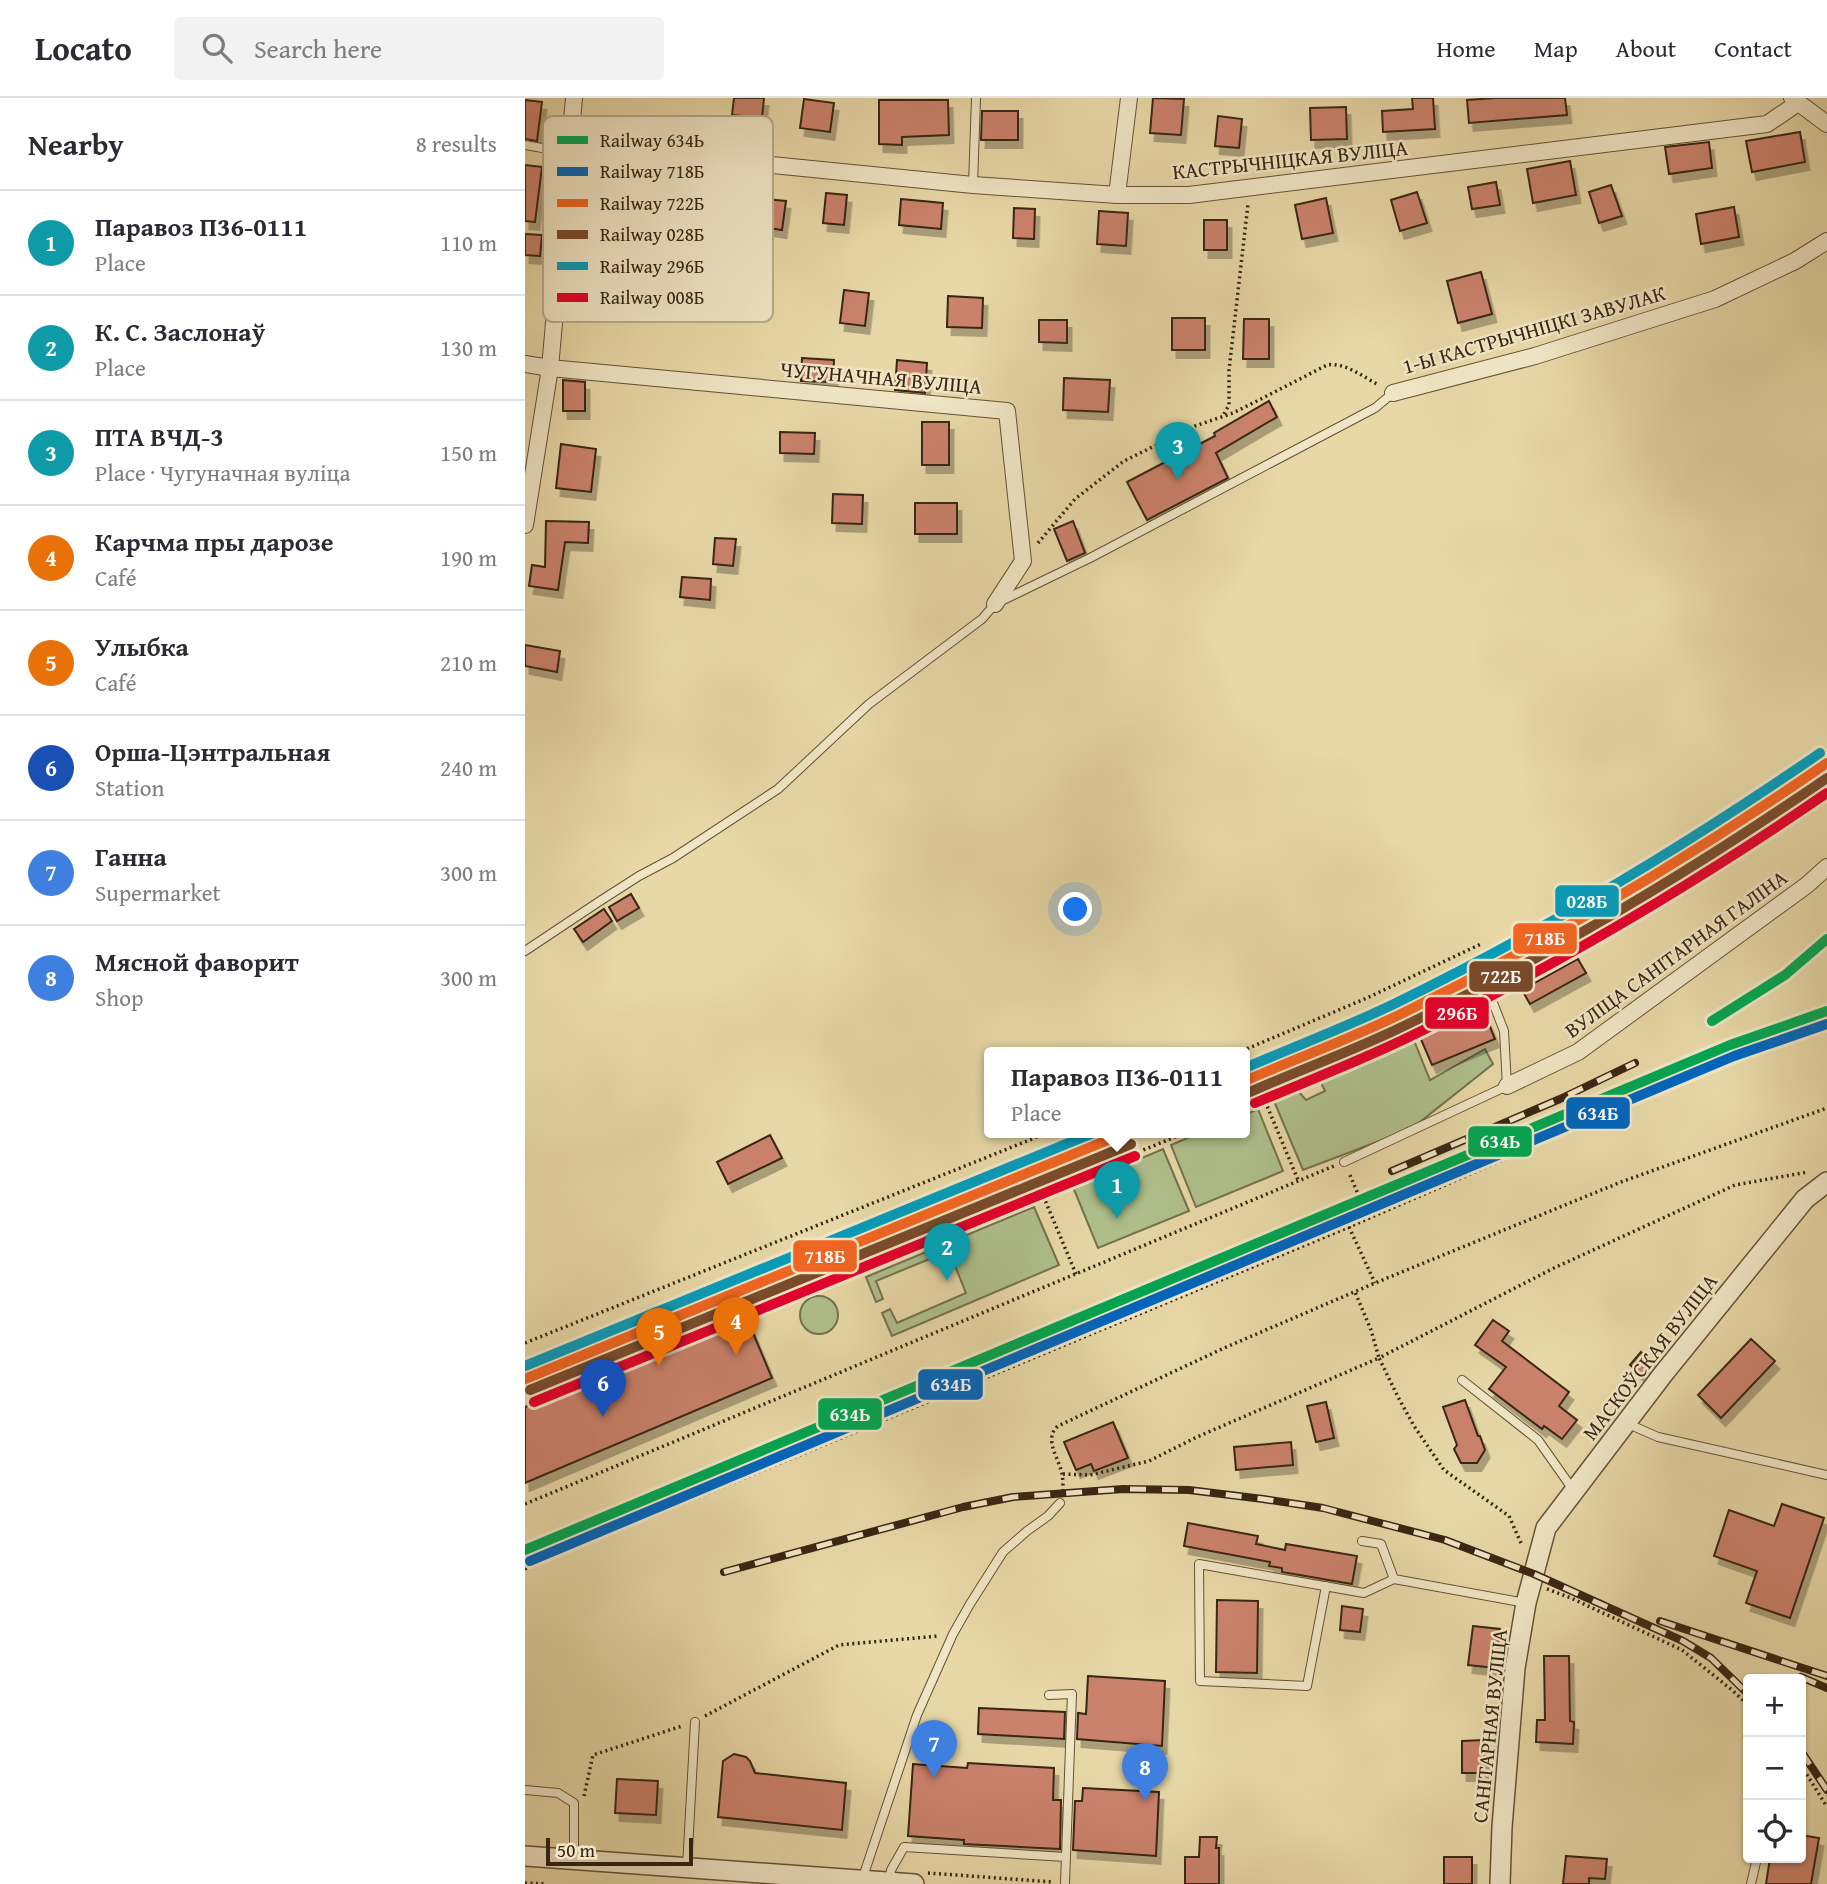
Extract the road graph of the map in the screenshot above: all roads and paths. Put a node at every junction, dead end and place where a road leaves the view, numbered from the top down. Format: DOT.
graph roads {
  1 [pos="574,98"];
  2 [pos="976,98"];
  3 [pos="1129,98"];
  4 [pos="1795,100"];
  5 [pos="573,116"];
  6 [pos="1827,124"];
  7 [pos="525,145"];
  8 [pos="543,147"];
  9 [pos="773,167"];
  10 [pos="973,185"];
  11 [pos="1251,188"];
  12 [pos="1117,195"];
  13 [pos="1827,241"];
  14 [pos="554,322"];
  15 [pos="525,364"];
  16 [pos="550,368"];
  17 [pos="1393,393"];
  18 [pos="1223,416"];
  19 [pos="525,525"];
  20 [pos="1023,561"];
  21 [pos="995,604"];
  22 [pos="1827,867"];
  23 [pos="1483,943"];
  24 [pos="525,951"];
  25 [pos="1492,1000"];
  26 [pos="1250,1048"];
  27 [pos="1507,1086"];
  28 [pos="1250,1107"];
  29 [pos="1826,1109"];
  30 [pos="1827,1117"];
  31 [pos="1578,1126"];
  32 [pos="1035,1138"];
  33 [pos="1173,1138"];
  34 [pos="1344,1162"];
  35 [pos="1821,1176"];
  36 [pos="1298,1180"];
  37 [pos="1037,1181"];
  38 [pos="1368,1218"];
  39 [pos="1349,1227"];
  40 [pos="1076,1273"];
  41 [pos="1375,1283"];
  42 [pos="1355,1292"];
  43 [pos="525,1343"];
  44 [pos="1379,1358"];
  45 [pos="1462,1380"];
  46 [pos="525,1394"];
  47 [pos="1626,1423"];
  48 [pos="1063,1474"];
  49 [pos="1827,1475"];
  50 [pos="1574,1491"];
  51 [pos="1060,1503"];
  52 [pos="525,1504"];
  53 [pos="1362,1541"];
  54 [pos="525,1569"];
  55 [pos="1394,1579"];
  56 [pos="1533,1579"];
  57 [pos="1326,1586"];
  58 [pos="1526,1603"];
  59 [pos="953,1634"];
  60 [pos="1049,1695"];
  61 [pos="1743,1700"];
  62 [pos="695,1722"];
  63 [pos="1806,1773"];
  64 [pos="525,1790"];
  65 [pos="573,1803"];
  66 [pos="1827,1807"];
  67 [pos="525,1856"];
  68 [pos="1065,1857"];
  69 [pos="574,1858"];
  70 [pos="1756,1863"];
  71 [pos="687,1867"];
  72 [pos="862,1880"];
  73 [pos="827,1881"];
  74 [pos="889,1882"];
  75 [pos="525,1883"];
  76 [pos="1065,1883"];
  77 [pos="547,1884"];
  78 [pos="914,1884"];
  79 [pos="1500,1884"];
  80 [pos="1752,1884"];
  1 -- 5 [label="street"];
  2 -- 10 [label="lane"];
  3 -- 12 [label="street"];
  4 -- 6 [label="street"];
  4 -- 11 [label="street, КАСТРЫЧНІЦКАЯ ВУЛІЦА"];
  7 -- 8 [label="lane"];
  9 -- 10 [label="street, КАСТРЫЧНІЦКАЯ ВУЛІЦА"];
  10 -- 12 [label="street, КАСТРЫЧНІЦКАЯ ВУЛІЦА"];
  11 -- 12 [label="street, КАСТРЫЧНІЦКАЯ ВУЛІЦА"];
  11 -- 18 [label="path"];
  13 -- 17 [label="street, 1-Ы КАСТРЫЧНІЦКІ ЗАВУЛАК"];
  14 -- 16 [label="street"];
  15 -- 16 [label="street"];
  16 -- 19 [label="street"];
  16 -- 20 [label="street, ЧУГУНАЧНАЯ ВУЛІЦА"];
  17 -- 18 [label="path"];
  17 -- 21 [label="lane, 1-Ы КАСТРЫЧНІЦКІ ЗАВУЛАК"];
  18 -- 20 [label="path"];
  20 -- 21 [label="street"];
  21 -- 24 [label="lane, 1-Ы КАСТРЫЧНІЦКІ ЗАВУЛАК"];
  22 -- 27 [label="street, ВУЛІЦА САНІТАРНАЯ ГАЛІНА"];
  23 -- 26 [label="path"];
  25 -- 27 [label="lane"];
  27 -- 34 [label="lane"];
  28 -- 36 [label="path"];
  29 -- 30 [label="path"];
  29 -- 41 [label="path"];
  31 -- 38 [label="path"];
  32 -- 43 [label="path"];
  33 -- 37 [label="path"];
  34 -- 36 [label="path"];
  34 -- 38 [label="path"];
  35 -- 44 [label="path"];
  35 -- 47 [label="street, МАСКОЎСКАЯ ВУЛІЦА"];
  36 -- 40 [label="path"];
  37 -- 40 [label="path"];
  37 -- 46 [label="path"];
  38 -- 39 [label="path"];
  39 -- 41 [label="path"];
  39 -- 54 [label="path"];
  40 -- 52 [label="path"];
  41 -- 42 [label="path"];
  42 -- 44 [label="path"];
  42 -- 48 [label="path"];
  44 -- 48 [label="path"];
  44 -- 56 [label="path"];
  45 -- 50 [label="lane"];
  47 -- 49 [label="lane"];
  47 -- 50 [label="street, МАСКОЎСКАЯ ВУЛІЦА"];
  48 -- 51 [label="path"];
  50 -- 56 [label="street, МАСКОЎСКАЯ ВУЛІЦА"];
  51 -- 59 [label="lane"];
  53 -- 55 [label="lane"];
  55 -- 57 [label="lane"];
  55 -- 58 [label="lane"];
  56 -- 58 [label="street, САНІТАРНАЯ ВУЛІЦА"];
  56 -- 61 [label="path"];
  57 -- 57 [label="lane"];
  58 -- 79 [label="street, САНІТАРНАЯ ВУЛІЦА"];
  59 -- 62 [label="path"];
  59 -- 72 [label="lane"];
  60 -- 68 [label="lane"];
  62 -- 65 [label="path"];
  62 -- 71 [label="lane"];
  63 -- 66 [label="path"];
  64 -- 65 [label="lane"];
  65 -- 69 [label="lane"];
  67 -- 69 [label="street"];
  68 -- 74 [label="lane"];
  68 -- 76 [label="lane"];
  69 -- 71 [label="street"];
  70 -- 80 [label="lane"];
  71 -- 73 [label="street"];
  72 -- 73 [label="street"];
  72 -- 74 [label="street"];
  74 -- 78 [label="street"];
  75 -- 77 [label="path"];
}
